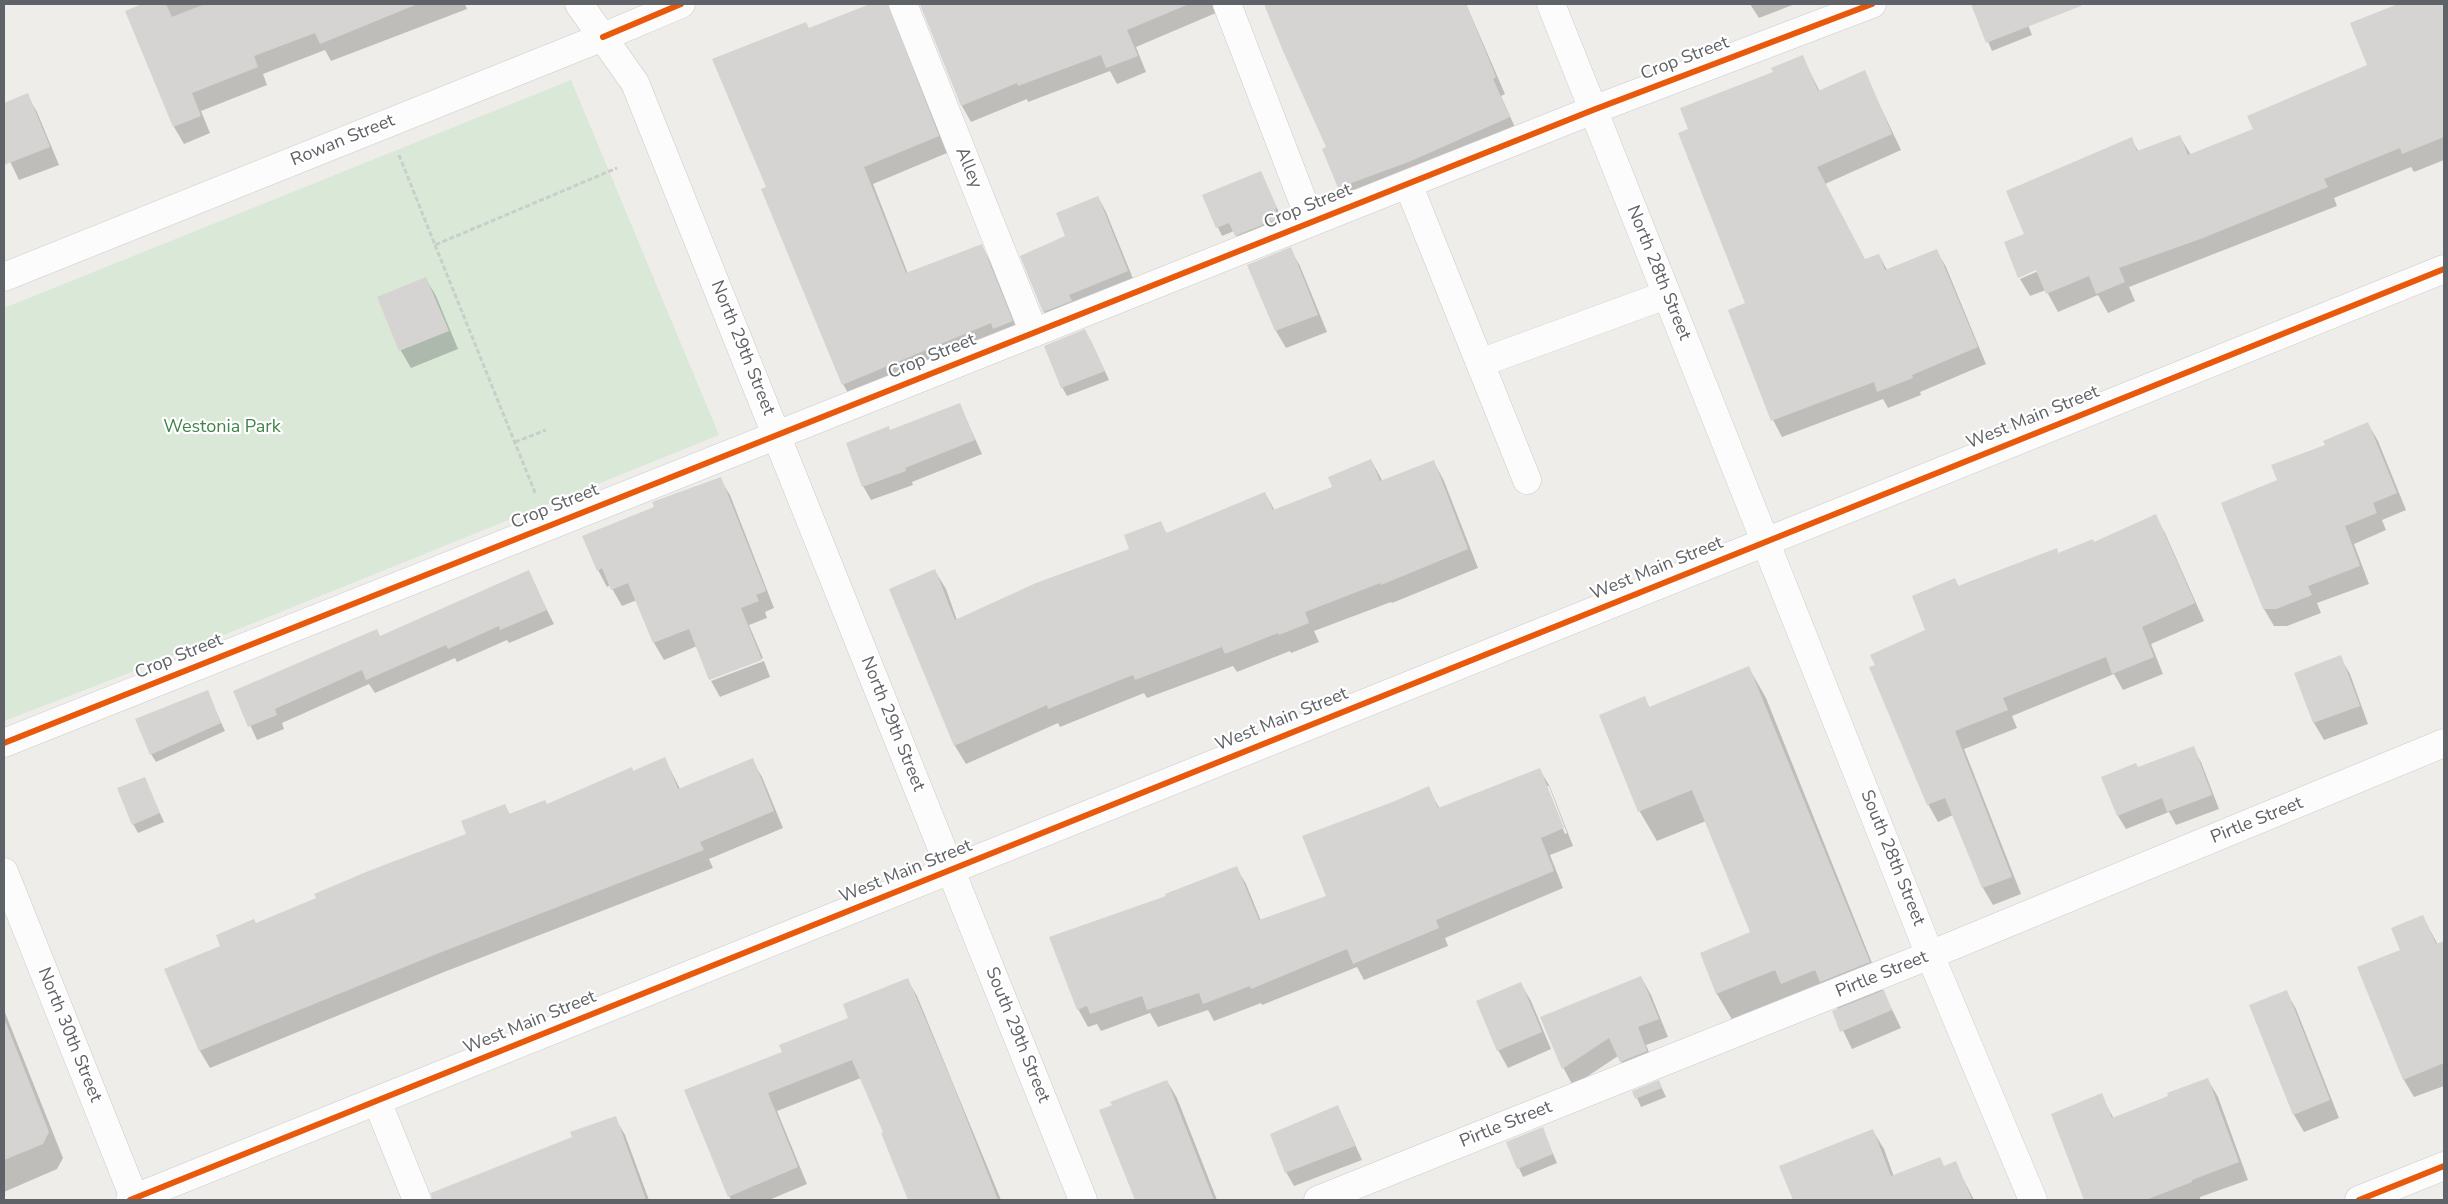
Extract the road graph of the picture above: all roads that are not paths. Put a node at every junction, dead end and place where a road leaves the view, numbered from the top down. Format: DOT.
graph roads {
  1 [pos="579,4"];
  2 [pos="681,4"];
  3 [pos="902,4"];
  4 [pos="1228,4"];
  5 [pos="1551,4"];
  6 [pos="1872,4"];
  7 [pos="603,37"];
  8 [pos="1593,110"];
  9 [pos="1408,184"];
  10 [pos="1311,222"];
  11 [pos="2444,269"];
  12 [pos="4,277"];
  13 [pos="1666,295"];
  14 [pos="1034,333"];
  15 [pos="1480,363"];
  16 [pos="777,435"];
  17 [pos="1527,480"];
  18 [pos="1767,542"];
  19 [pos="4,743"];
  20 [pos="2444,743"];
  21 [pos="951,870"];
  22 [pos="4,872"];
  23 [pos="1930,955"];
  24 [pos="376,1101"];
  25 [pos="2444,1166"];
  26 [pos="134,1200"];
  27 [pos="417,1200"];
  28 [pos="1083,1200"];
  29 [pos="1318,1200"];
  30 [pos="2033,1200"];
  31 [pos="2359,1200"];
  1 -- 7 [label="street, North 29th Street"];
  2 -- 7 [label="street, Rowan Street"];
  3 -- 14 [label="street, Alley"];
  4 -- 10 [label="street"];
  5 -- 8 [label="street, North 28th Street"];
  6 -- 8 [label="street, Crop Street"];
  7 -- 12 [label="street, Rowan Street"];
  7 -- 16 [label="street, North 29th Street"];
  8 -- 9 [label="street, Crop Street"];
  8 -- 13 [label="street, North 28th Street"];
  9 -- 10 [label="street, Crop Street"];
  9 -- 15 [label="street"];
  10 -- 14 [label="street, Crop Street"];
  11 -- 18 [label="street, West Main Street"];
  13 -- 15 [label="street"];
  13 -- 18 [label="street, North 28th Street"];
  14 -- 16 [label="street, Crop Street"];
  15 -- 17 [label="street"];
  16 -- 19 [label="street, Crop Street"];
  16 -- 21 [label="street, North 29th Street"];
  18 -- 21 [label="street, West Main Street"];
  18 -- 23 [label="street, South 28th Street"];
  20 -- 23 [label="street, Pirtle Street"];
  21 -- 24 [label="street, West Main Street"];
  21 -- 28 [label="street, South 29th Street"];
  22 -- 26 [label="street, North 30th Street"];
  23 -- 29 [label="street, Pirtle Street"];
  23 -- 30 [label="street, South 28th Street"];
  24 -- 26 [label="street, West Main Street"];
  24 -- 27 [label="street"];
  25 -- 31 [label="street"];
}
